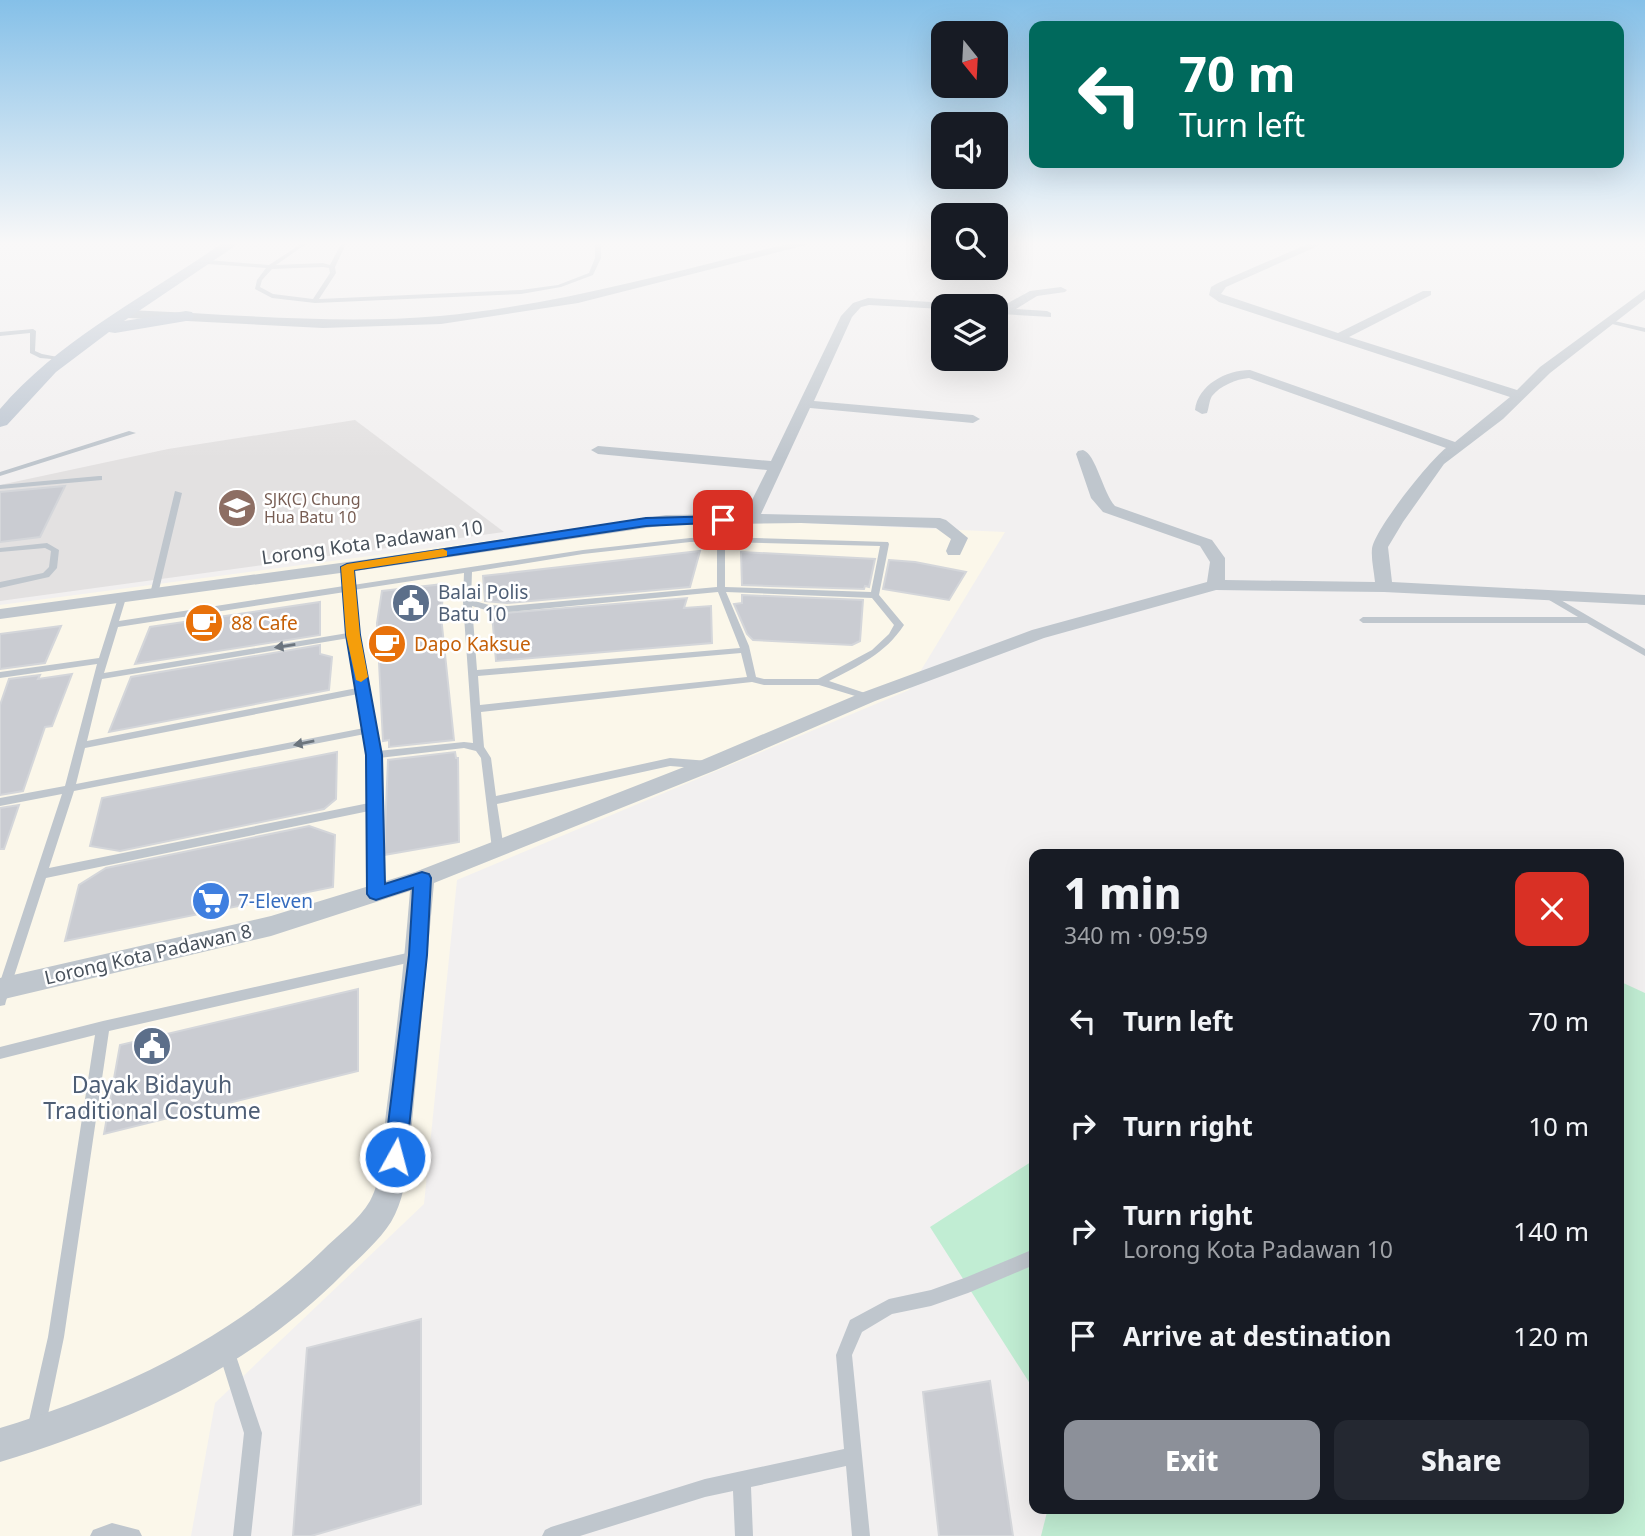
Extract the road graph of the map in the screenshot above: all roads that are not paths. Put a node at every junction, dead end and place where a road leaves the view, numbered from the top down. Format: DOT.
graph roads {
  1 [pos="125,316"];
  2 [pos="173,316"];
  3 [pos="181,316"];
  4 [pos="484,316"];
  5 [pos="849,316"];
  6 [pos="1272,316"];
  7 [pos="1382,316"];
  8 [pos="1618,316"];
  9 [pos="1610,322"];
  10 [pos="1645,330"];
  11 [pos="98,333"];
  12 [pos="0,334"];
  13 [pos="1339,337"];
  14 [pos="61,359"];
  15 [pos="1519,395"];
  16 [pos="806,404"];
  17 [pos="1202,410"];
  18 [pos="973,419"];
  19 [pos="0,421"];
  20 [pos="132,433"];
  21 [pos="1456,447"];
  22 [pos="598,450"];
  23 [pos="1083,454"];
  24 [pos="775,466"];
  25 [pos="0,474"];
  26 [pos="99,478"];
  27 [pos="0,487"];
  28 [pos="178,493"];
  29 [pos="751,519"];
  30 [pos="721,539"];
  31 [pos="0,550"];
  32 [pos="954,551"];
  33 [pos="347,567"];
  34 [pos="468,569"];
  35 [pos="0,585"];
  36 [pos="1215,585"];
  37 [pos="1384,587"];
  38 [pos="348,589"];
  39 [pos="721,589"];
  40 [pos="1544,593"];
  41 [pos="154,594"];
  42 [pos="875,595"];
  43 [pos="122,598"];
  44 [pos="1645,600"];
  45 [pos="467,602"];
  46 [pos="0,614"];
  47 [pos="1363,620"];
  48 [pos="1589,620"];
  49 [pos="113,625"];
  50 [pos="353,635"];
  51 [pos="745,650"];
  52 [pos="1645,653"];
  53 [pos="103,660"];
  54 [pos="473,673"];
  55 [pos="0,674"];
  56 [pos="97,677"];
  57 [pos="752,679"];
  58 [pos="820,682"];
  59 [pos="364,690"];
  60 [pos="867,697"];
  61 [pos="476,709"];
  62 [pos="371,730"];
  63 [pos="79,746"];
  64 [pos="479,748"];
  65 [pos="374,755"];
  66 [pos="709,765"];
  67 [pos="69,789"];
  68 [pos="492,801"];
  69 [pos="0,802"];
  70 [pos="375,806"];
  71 [pos="498,849"];
  72 [pos="43,874"];
  73 [pos="422,878"];
  74 [pos="376,894"];
  75 [pos="418,955"];
  76 [pos="2,992"];
  77 [pos="103,1027"];
  78 [pos="0,1053"];
  79 [pos="1029,1258"];
  80 [pos="226,1350"];
  81 [pos="35,1435"];
  82 [pos="0,1445"];
  83 [pos="852,1456"];
  84 [pos="742,1480"];
  85 [pos="99,1536"];
  86 [pos="133,1536"];
  87 [pos="242,1536"];
  88 [pos="551,1536"];
  89 [pos="744,1536"];
  90 [pos="861,1536"];
  1 -- 11 [label="main road"];
  2 -- 3 [label="street"];
  3 -- 4 [label="street"];
  3 -- 11 [label="main road"];
  5 -- 16 [label="street"];
  6 -- 13 [label="street"];
  7 -- 13 [label="street"];
  8 -- 9 [label="street"];
  9 -- 10 [label="lane"];
  9 -- 15 [label="street"];
  11 -- 14 [label="main road"];
  12 -- 14 [label="lane"];
  13 -- 15 [label="street"];
  14 -- 19 [label="main road"];
  15 -- 21 [label="street"];
  16 -- 18 [label="street"];
  16 -- 24 [label="street"];
  17 -- 21 [label="street"];
  20 -- 25 [label="lane"];
  21 -- 37 [label="street"];
  22 -- 24 [label="street"];
  23 -- 36 [label="street"];
  24 -- 29 [label="street"];
  26 -- 27 [label="lane"];
  28 -- 41 [label="lane"];
  29 -- 32 [label="street, Lorong Kota Padawan 10"];
  29 -- 33 [label="street, Lorong Kota Padawan 10"];
  30 -- 34 [label="lane"];
  30 -- 39 [label="lane"];
  30 -- 42 [label="lane"];
  31 -- 35 [label="lane"];
  33 -- 38 [label="lane"];
  33 -- 41 [label="street, Lorong Kota Padawan 10"];
  34 -- 38 [label="lane"];
  34 -- 45 [label="lane"];
  36 -- 37 [label="street, Lorong Kota Padawan 8"];
  36 -- 60 [label="street, Lorong Kota Padawan 8"];
  37 -- 40 [label="street, Lorong Kota Padawan 8"];
  38 -- 49 [label="lane"];
  38 -- 50 [label="lane"];
  39 -- 42 [label="lane"];
  39 -- 45 [label="lane"];
  39 -- 51 [label="lane"];
  40 -- 44 [label="street, Lorong Kota Padawan 8"];
  40 -- 48 [label="lane"];
  41 -- 43 [label="street, Lorong Kota Padawan 10"];
  42 -- 58 [label="lane"];
  43 -- 46 [label="street, Lorong Kota Padawan 10"];
  43 -- 49 [label="lane"];
  45 -- 54 [label="lane"];
  47 -- 48 [label="lane"];
  48 -- 52 [label="lane"];
  49 -- 53 [label="lane"];
  50 -- 56 [label="lane, one-way"];
  50 -- 59 [label="lane"];
  51 -- 54 [label="lane"];
  51 -- 57 [label="lane"];
  53 -- 55 [label="lane"];
  53 -- 56 [label="lane"];
  54 -- 61 [label="lane"];
  56 -- 63 [label="lane"];
  57 -- 58 [label="lane"];
  57 -- 61 [label="lane"];
  58 -- 60 [label="lane"];
  59 -- 62 [label="lane"];
  59 -- 63 [label="lane"];
  60 -- 66 [label="street, Lorong Kota Padawan 8"];
  61 -- 64 [label="lane"];
  62 -- 65 [label="lane"];
  62 -- 67 [label="lane, one-way"];
  63 -- 67 [label="lane"];
  64 -- 65 [label="lane"];
  64 -- 68 [label="lane"];
  65 -- 70 [label="lane"];
  66 -- 68 [label="lane"];
  66 -- 71 [label="street, Lorong Kota Padawan 8"];
  67 -- 69 [label="lane"];
  67 -- 72 [label="lane"];
  68 -- 71 [label="lane"];
  70 -- 72 [label="lane"];
  70 -- 74 [label="lane"];
  71 -- 73 [label="street, Lorong Kota Padawan 8"];
  72 -- 76 [label="lane"];
  73 -- 74 [label="street, Lorong Kota Padawan 8"];
  73 -- 75 [label="street"];
  74 -- 76 [label="street, Lorong Kota Padawan 8"];
  75 -- 77 [label="lane"];
  75 -- 80 [label="street"];
  77 -- 78 [label="lane"];
  77 -- 81 [label="lane"];
  79 -- 83 [label="lane"];
  80 -- 81 [label="street"];
  80 -- 87 [label="lane"];
  81 -- 82 [label="street"];
  83 -- 84 [label="lane"];
  83 -- 90 [label="lane"];
  84 -- 88 [label="lane"];
  84 -- 89 [label="lane"];
  85 -- 86 [label="lane"];
}
